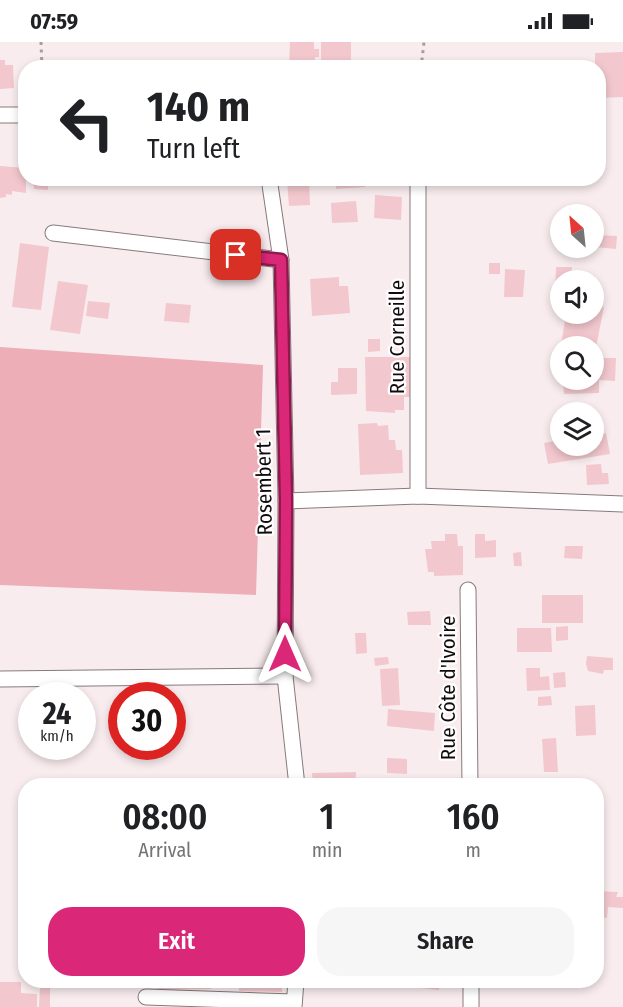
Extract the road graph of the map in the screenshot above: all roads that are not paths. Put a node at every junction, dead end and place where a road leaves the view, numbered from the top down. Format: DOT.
graph roads {
  1 [pos="0,115"];
  2 [pos="18,115"];
  3 [pos="270,186"];
  4 [pos="418,186"];
  5 [pos="53,233"];
  6 [pos="281,260"];
  7 [pos="418,496"];
  8 [pos="286,501"];
  9 [pos="623,504"];
  10 [pos="468,590"];
  11 [pos="285,676"];
  12 [pos="0,679"];
  13 [pos="296,778"];
  14 [pos="470,778"];
  15 [pos="295,988"];
  16 [pos="471,988"];
  17 [pos="146,997"];
  18 [pos="294,1005"];
  19 [pos="471,1007"];
  1 -- 2 [label="street"];
  3 -- 6 [label="street, Rosembert 1"];
  4 -- 7 [label="street, Rue Corneille"];
  5 -- 6 [label="street"];
  6 -- 8 [label="street, Rosembert 1"];
  7 -- 8 [label="street"];
  7 -- 9 [label="street"];
  8 -- 11 [label="street, Rosembert 1"];
  10 -- 14 [label="street, Rue Côte d'Ivoire"];
  11 -- 12 [label="street"];
  11 -- 13 [label="street, Rosembert 1"];
  15 -- 18 [label="street"];
  16 -- 19 [label="street"];
  17 -- 18 [label="street"];
}
